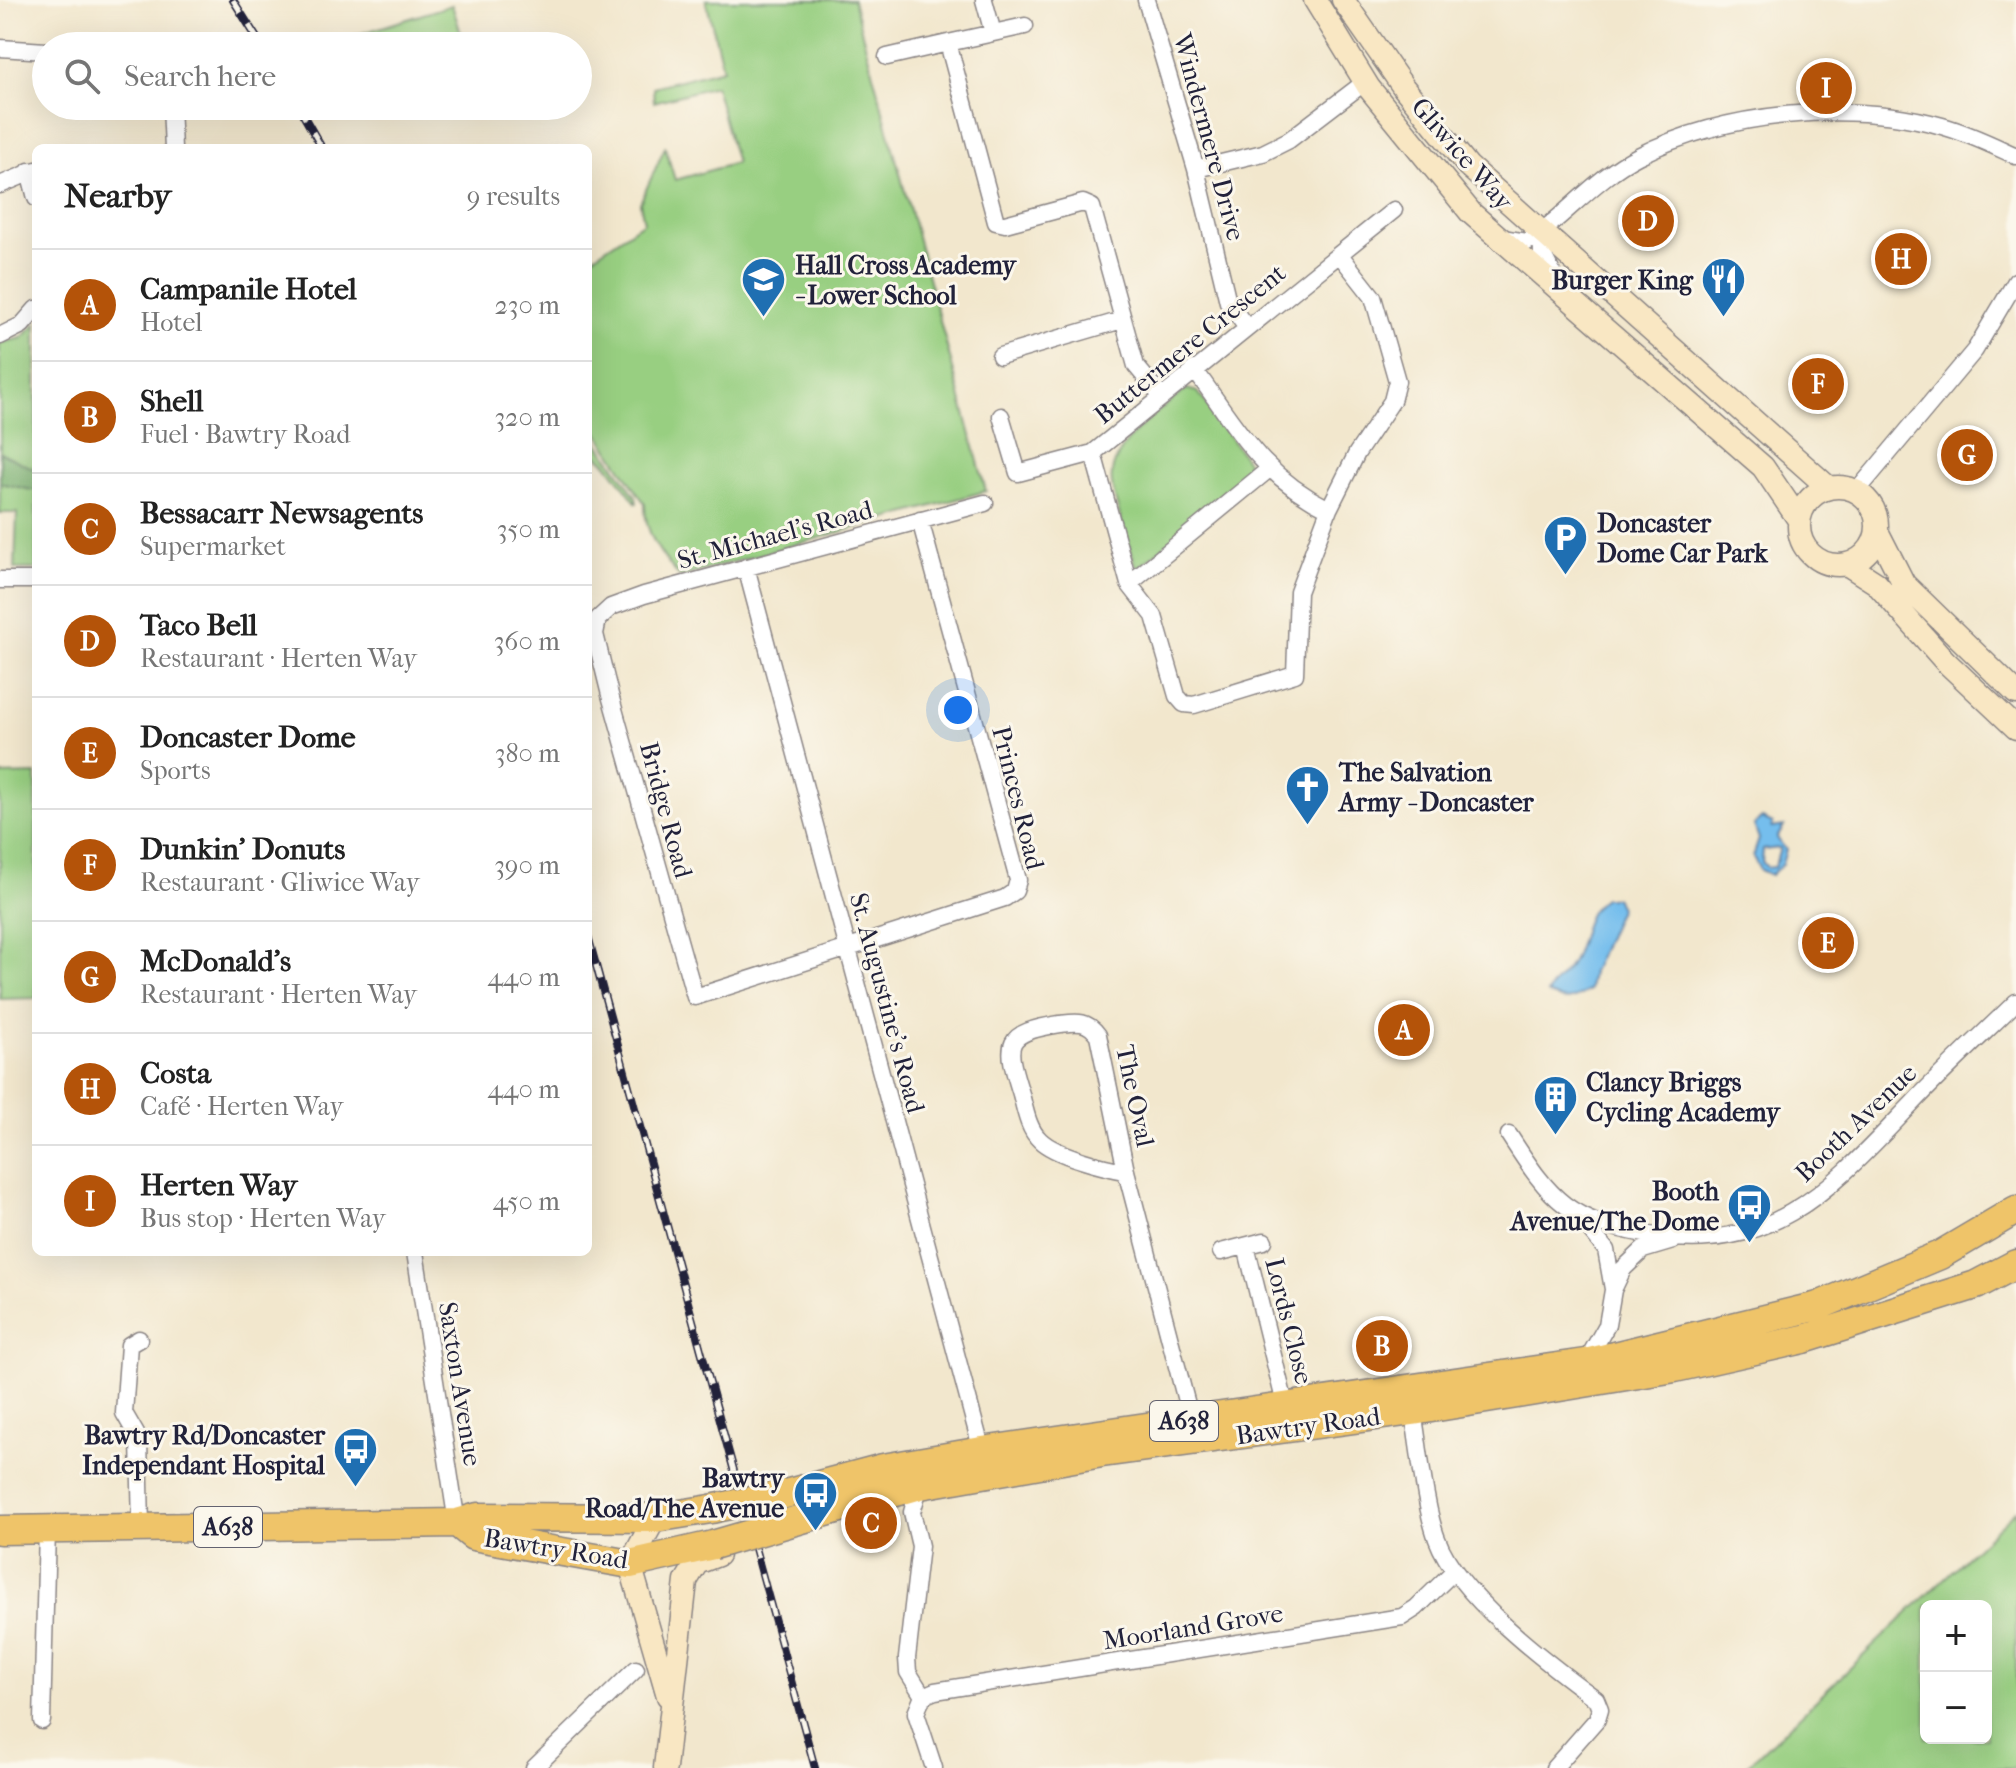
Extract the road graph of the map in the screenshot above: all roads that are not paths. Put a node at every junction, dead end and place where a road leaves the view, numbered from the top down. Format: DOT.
graph roads {
  1 [pos="984,0"];
  2 [pos="1146,0"];
  3 [pos="1315,0"];
  4 [pos="1343,0"];
  5 [pos="1025,26"];
  6 [pos="993,33"];
  7 [pos="948,43"];
  8 [pos="0,48"];
  9 [pos="32,50"];
  10 [pos="887,57"];
  11 [pos="1365,82"];
  12 [pos="172,120"];
  13 [pos="173,144"];
  14 [pos="2016,156"];
  15 [pos="1196,169"];
  16 [pos="32,171"];
  17 [pos="0,185"];
  18 [pos="1394,210"];
  19 [pos="1541,233"];
  20 [pos="1497,236"];
  21 [pos="1340,255"];
  22 [pos="2016,281"];
  23 [pos="1564,296"];
  24 [pos="32,314"];
  25 [pos="1122,320"];
  26 [pos="1247,328"];
  27 [pos="0,336"];
  28 [pos="1000,356"];
  29 [pos="1194,369"];
  30 [pos="1161,396"];
  31 [pos="1001,416"];
  32 [pos="1093,453"];
  33 [pos="1268,470"];
  34 [pos="1829,488"];
  35 [pos="1857,491"];
  36 [pos="985,503"];
  37 [pos="1329,509"];
  38 [pos="920,520"];
  39 [pos="1799,520"];
  40 [pos="1877,531"];
  41 [pos="1848,565"];
  42 [pos="746,567"];
  43 [pos="0,580"];
  44 [pos="32,580"];
  45 [pos="1129,584"];
  46 [pos="595,634"];
  47 [pos="2016,693"];
  48 [pos="2016,728"];
  49 [pos="848,950"];
  50 [pos="2016,1002"];
  51 [pos="1509,1135"];
  52 [pos="1126,1171"];
  53 [pos="1569,1208"];
  54 [pos="2016,1210"];
  55 [pos="2016,1226"];
  56 [pos="1678,1239"];
  57 [pos="1264,1241"];
  58 [pos="1246,1246"];
  59 [pos="1221,1252"];
  60 [pos="1940,1255"];
  61 [pos="416,1256"];
  62 [pos="2016,1264"];
  63 [pos="1613,1290"];
  64 [pos="139,1339"];
  65 [pos="1585,1363"];
  66 [pos="1570,1387"];
  67 [pos="1286,1408"];
  68 [pos="1413,1411"];
  69 [pos="1191,1420"];
  70 [pos="982,1451"];
  71 [pos="920,1485"];
  72 [pos="655,1518"];
  73 [pos="457,1523"];
  74 [pos="141,1528"];
  75 [pos="47,1529"];
  76 [pos="0,1530"];
  77 [pos="716,1550"];
  78 [pos="630,1564"];
  79 [pos="1454,1571"];
  80 [pos="636,1669"];
  81 [pos="923,1696"];
  82 [pos="672,1709"];
  83 [pos="42,1721"];
  84 [pos="534,1768"];
  85 [pos="665,1768"];
  86 [pos="934,1768"];
  87 [pos="1554,1768"];
  1 -- 6 [label="street"];
  2 -- 15 [label="street, Windermere Drive"];
  3 -- 11 [label="street, Gliwice Way"];
  4 -- 19 [label="street, Gliwice Way"];
  5 -- 6 [label="street"];
  6 -- 7 [label="street"];
  7 -- 10 [label="street"];
  7 -- 25 [label="street"];
  8 -- 9 [label="street"];
  11 -- 15 [label="street"];
  11 -- 20 [label="street, Gliwice Way"];
  12 -- 13 [label="street"];
  14 -- 19 [label="street"];
  15 -- 26 [label="street, Windermere Drive"];
  16 -- 17 [label="street"];
  18 -- 21 [label="street, Buttermere Crescent"];
  19 -- 20 [label="street"];
  19 -- 23 [label="street"];
  19 -- 34 [label="street, Gliwice Way"];
  20 -- 23 [label="street, Gliwice Way"];
  21 -- 26 [label="street, Buttermere Crescent"];
  21 -- 37 [label="street, Buttermere Crescent"];
  22 -- 35 [label="street"];
  23 -- 39 [label="street, Gliwice Way"];
  24 -- 27 [label="street"];
  25 -- 28 [label="street"];
  25 -- 30 [label="street"];
  26 -- 29 [label="street, Buttermere Crescent"];
  29 -- 30 [label="street, Buttermere Crescent"];
  29 -- 33 [label="street"];
  30 -- 32 [label="street, Buttermere Crescent"];
  31 -- 32 [label="street"];
  32 -- 45 [label="street, Buttermere Crescent"];
  33 -- 37 [label="street"];
  33 -- 45 [label="street"];
  34 -- 35 [label="street"];
  34 -- 39 [label="street"];
  35 -- 40 [label="street"];
  36 -- 38 [label="street, St. Michael's Road"];
  37 -- 45 [label="street, Buttermere Crescent"];
  38 -- 42 [label="street, St. Michael's Road"];
  38 -- 49 [label="street, Princes Road"];
  39 -- 41 [label="street"];
  40 -- 41 [label="street"];
  40 -- 47 [label="street"];
  41 -- 48 [label="street"];
  42 -- 46 [label="street, St. Michael's Road"];
  42 -- 49 [label="street, St. Augustine's Road"];
  43 -- 44 [label="street"];
  46 -- 49 [label="street, Bridge Road"];
  49 -- 70 [label="street, St. Augustine's Road"];
  50 -- 56 [label="street, Booth Avenue"];
  51 -- 53 [label="street, Booth Avenue"];
  52 -- 52 [label="street, The Oval"];
  52 -- 69 [label="street, The Oval"];
  53 -- 56 [label="street, Booth Avenue"];
  53 -- 63 [label="street"];
  54 -- 60 [label="highway, Bawtry Road / A638"];
  55 -- 60 [label="highway"];
  56 -- 63 [label="street"];
  57 -- 58 [label="street, Lords Close"];
  58 -- 59 [label="street, Lords Close"];
  58 -- 67 [label="street, Lords Close"];
  60 -- 65 [label="highway, Bawtry Road / A638"];
  61 -- 73 [label="street, Saxton Avenue"];
  62 -- 66 [label="highway, Bawtry Road / A638"];
  63 -- 65 [label="street"];
  64 -- 74 [label="street"];
  65 -- 66 [label="street"];
  65 -- 67 [label="highway, Bawtry Road / A638"];
  66 -- 68 [label="highway, Bawtry Road / A638"];
  67 -- 69 [label="highway, Bawtry Road / A638"];
  68 -- 71 [label="highway, Bawtry Road / A638"];
  68 -- 79 [label="street"];
  69 -- 70 [label="highway, Bawtry Road / A638"];
  70 -- 72 [label="highway, Bawtry Road / A638, bridge"];
  71 -- 77 [label="highway, Bawtry Road / A638, bridge"];
  71 -- 81 [label="street"];
  72 -- 73 [label="highway, Bawtry Road / A638"];
  72 -- 78 [label="street"];
  73 -- 74 [label="highway, Bawtry Road / A638"];
  73 -- 78 [label="highway, Bawtry Road / A638"];
  74 -- 75 [label="highway, Bawtry Road / A638"];
  75 -- 76 [label="highway, Bawtry Road / A638"];
  75 -- 83 [label="street"];
  77 -- 78 [label="highway, Bawtry Road / A638"];
  77 -- 82 [label="street"];
  78 -- 82 [label="street"];
  79 -- 81 [label="street, Moorland Grove"];
  79 -- 87 [label="street"];
  80 -- 84 [label="street"];
  81 -- 86 [label="street"];
  82 -- 85 [label="street"];
}
